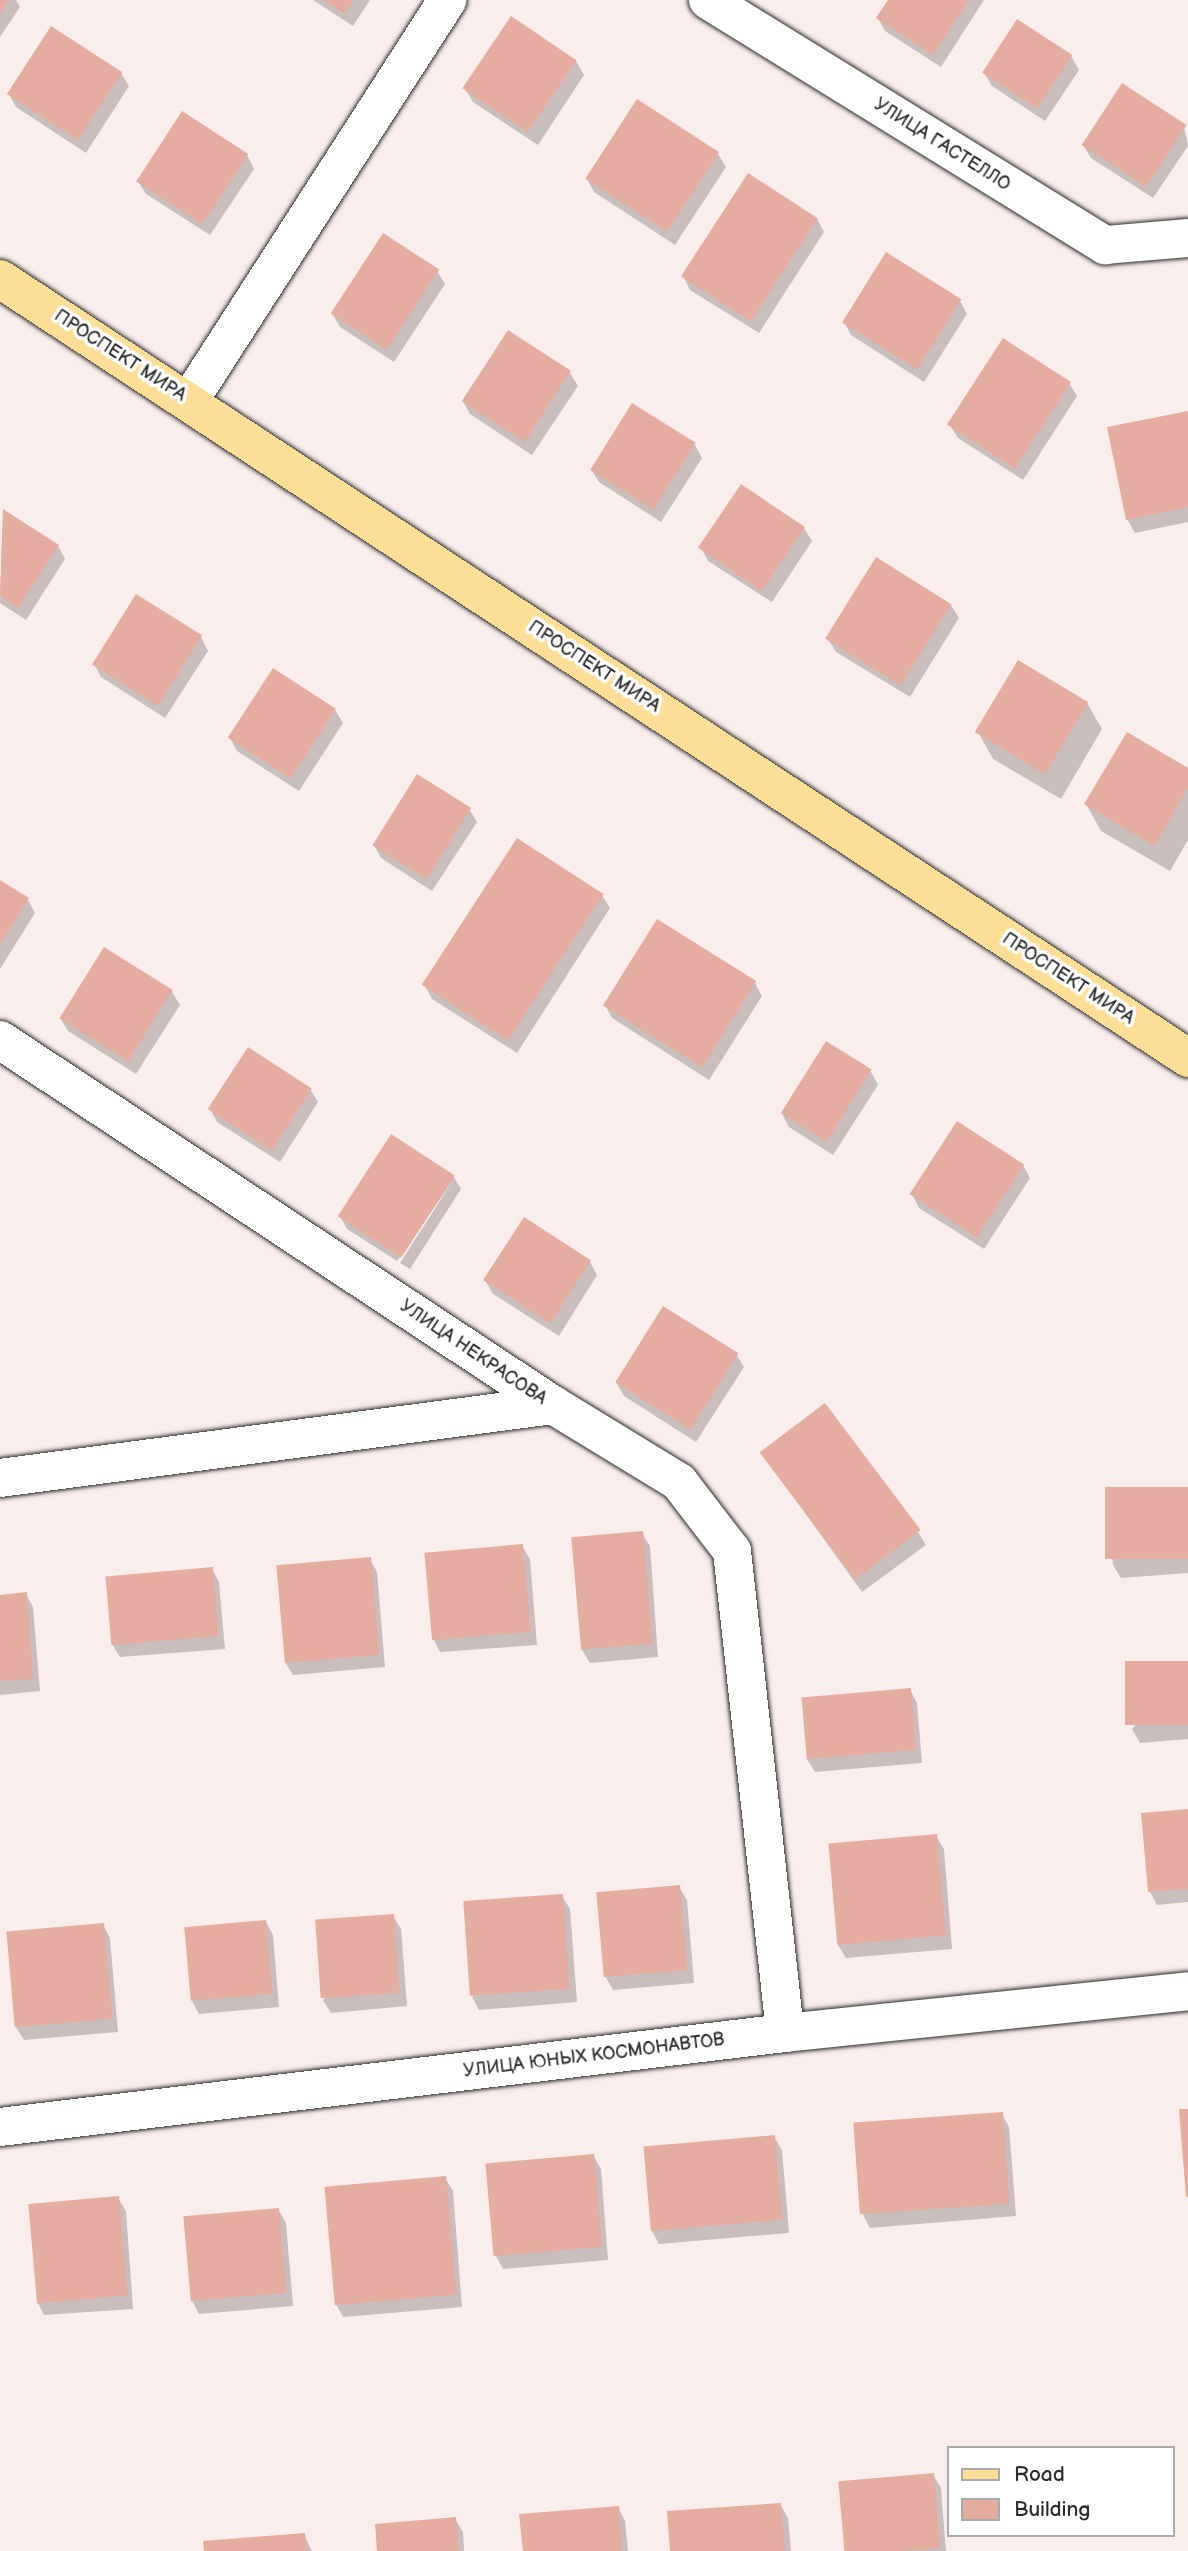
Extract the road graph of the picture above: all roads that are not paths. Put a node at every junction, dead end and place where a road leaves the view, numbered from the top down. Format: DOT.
graph roads {
  1 [pos="447,0"];
  2 [pos="709,0"];
  3 [pos="1188,238"];
  4 [pos="0,279"];
  5 [pos="189,401"];
  6 [pos="0,1040"];
  7 [pos="1188,1058"];
  8 [pos="553,1405"];
  9 [pos="0,1478"];
  10 [pos="1188,1991"];
  11 [pos="785,2033"];
  12 [pos="0,2127"];
  1 -- 5 [label="street"];
  2 -- 3 [label="street, УЛИЦА ГАСТЕЛЛО"];
  4 -- 5 [label="main road, ПРОСПЕКТ МИРА"];
  5 -- 7 [label="main road, ПРОСПЕКТ МИРА"];
  6 -- 8 [label="street, УЛИЦА НЕКРАСОВА"];
  8 -- 9 [label="street, УЛИЦА НЕКРАСОВА"];
  8 -- 11 [label="street"];
  10 -- 11 [label="street, УЛИЦА ЮНЫХ КОСМОНАВТОВ"];
  11 -- 12 [label="street, УЛИЦА ЮНЫХ КОСМОНАВТОВ"];
}
